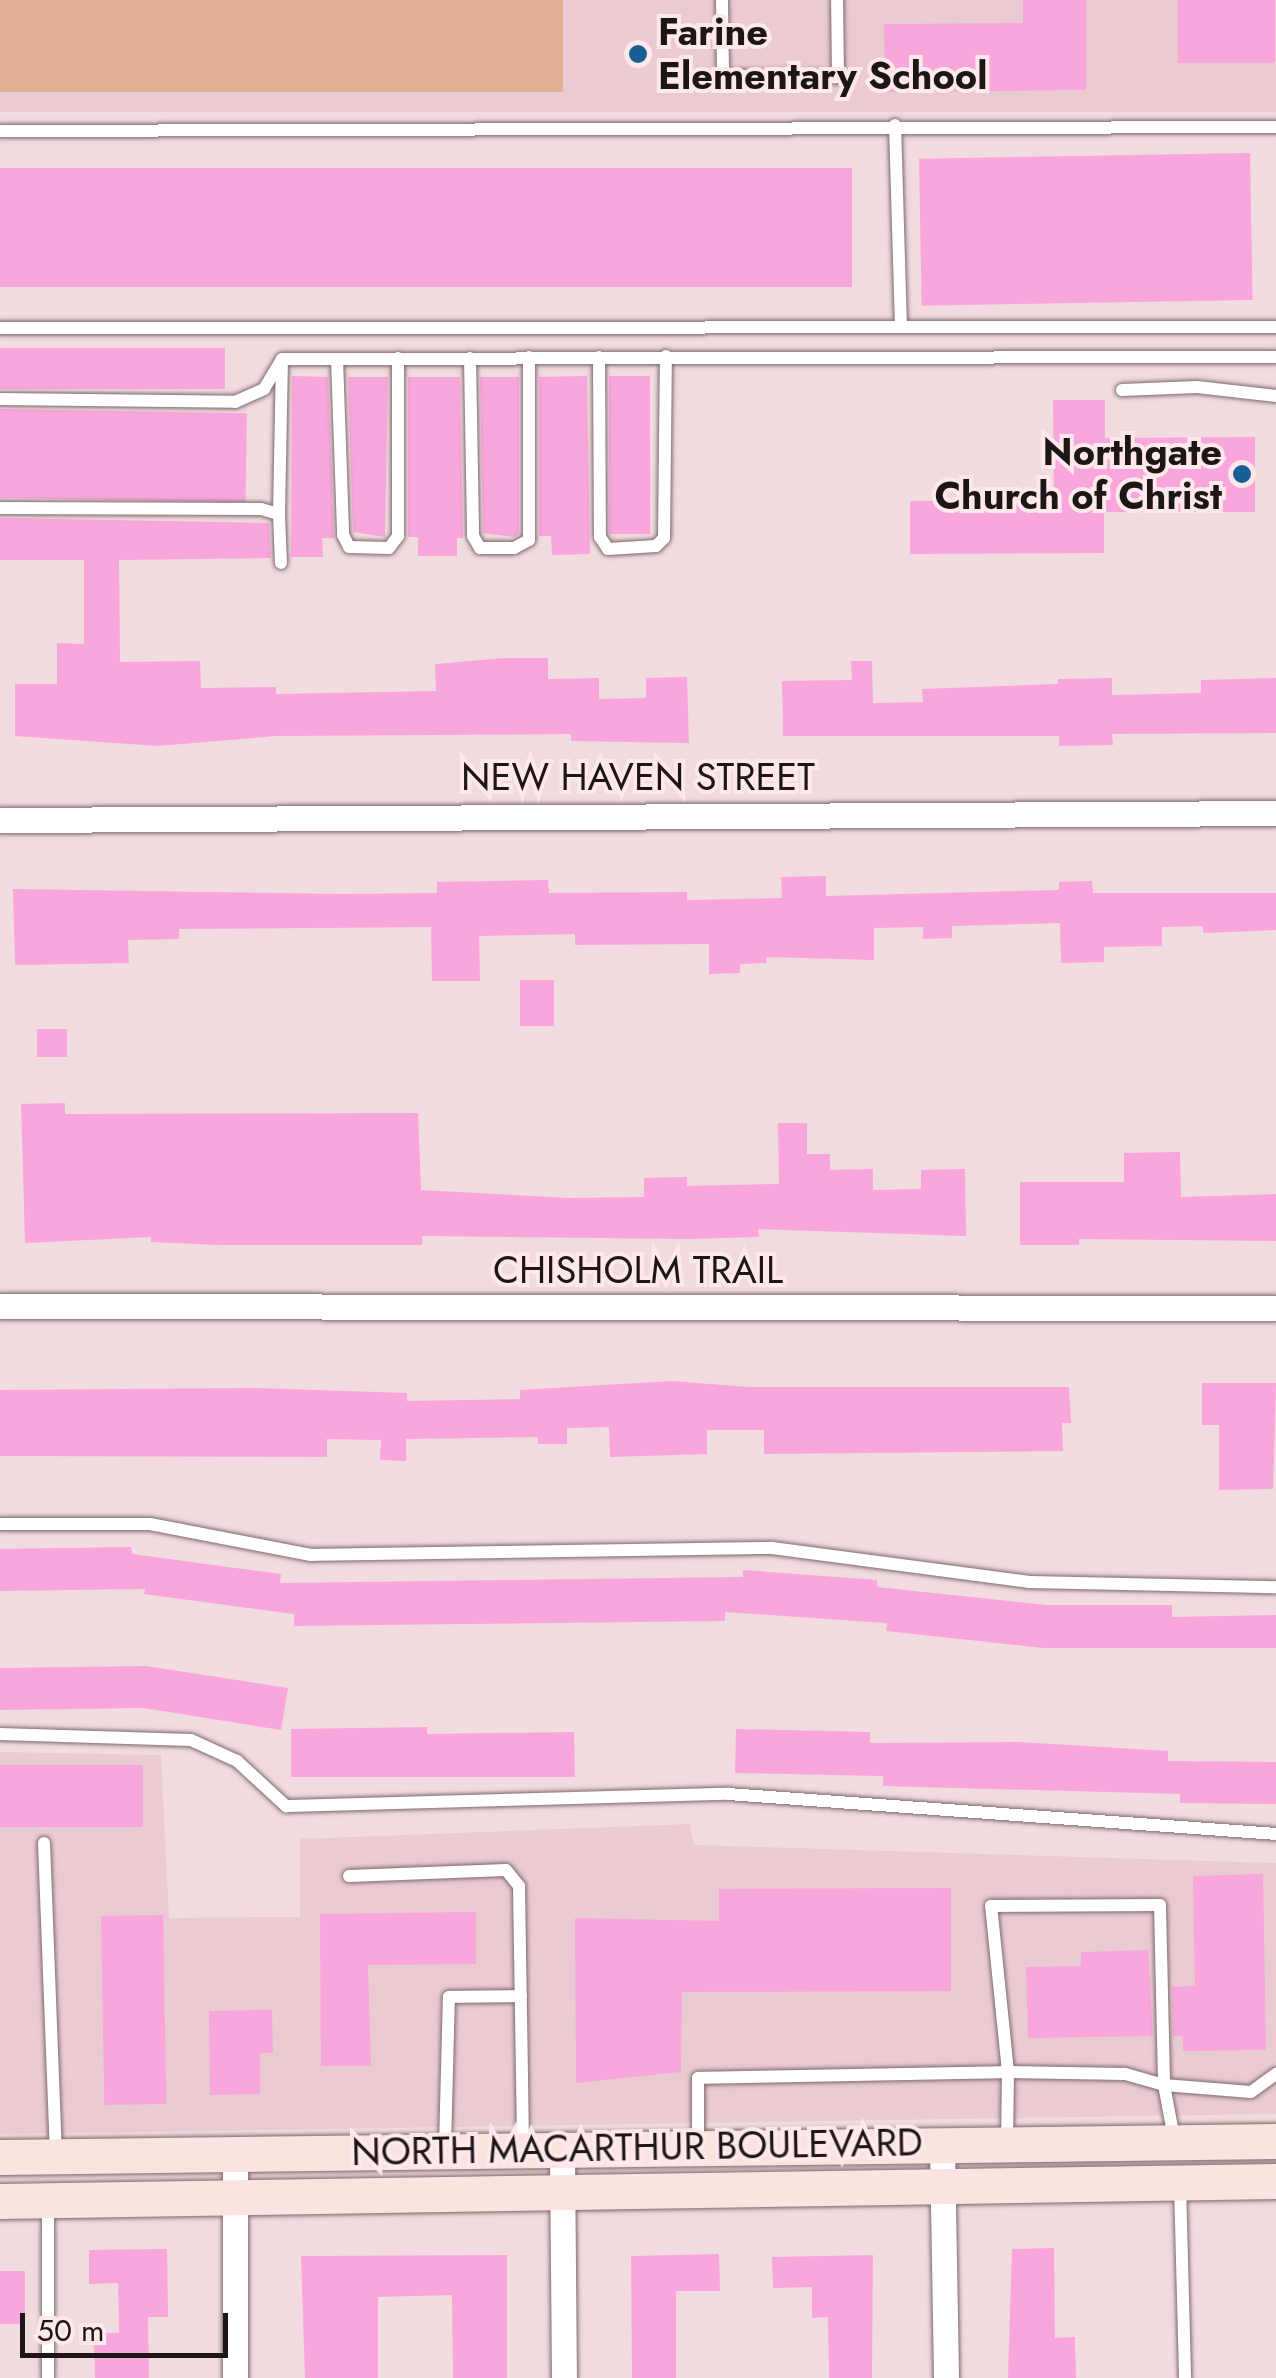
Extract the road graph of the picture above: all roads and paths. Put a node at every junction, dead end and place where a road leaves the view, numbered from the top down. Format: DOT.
graph roads {
  1 [pos="722,0"];
  2 [pos="837,0"];
  3 [pos="895,125"];
  4 [pos="1276,127"];
  5 [pos="0,130"];
  6 [pos="901,327"];
  7 [pos="1276,327"];
  8 [pos="0,328"];
  9 [pos="666,356"];
  10 [pos="529,357"];
  11 [pos="599,357"];
  12 [pos="1276,357"];
  13 [pos="398,358"];
  14 [pos="470,358"];
  15 [pos="282,359"];
  16 [pos="337,359"];
  17 [pos="1122,390"];
  18 [pos="1276,396"];
  19 [pos="0,399"];
  20 [pos="0,508"];
  21 [pos="280,514"];
  22 [pos="281,563"];
  23 [pos="1276,814"];
  24 [pos="0,820"];
  25 [pos="0,1306"];
  26 [pos="1276,1308"];
  27 [pos="0,1524"];
  28 [pos="1276,1586"];
  29 [pos="0,1734"];
  30 [pos="1276,1834"];
  31 [pos="44,1843"];
  32 [pos="350,1876"];
  33 [pos="521,1996"];
  34 [pos="1008,2072"];
  35 [pos="1276,2074"];
  36 [pos="1164,2085"];
  37 [pos="1276,2141"];
  38 [pos="1175,2143"];
  39 [pos="1007,2146"];
  40 [pos="942,2147"];
  41 [pos="698,2152"];
  42 [pos="445,2154"];
  43 [pos="524,2154"];
  44 [pos="562,2154"];
  45 [pos="235,2155"];
  46 [pos="56,2156"];
  47 [pos="0,2157"];
  48 [pos="1276,2181"];
  49 [pos="1180,2182"];
  50 [pos="942,2184"];
  51 [pos="562,2190"];
  52 [pos="235,2196"];
  53 [pos="48,2200"];
  54 [pos="0,2201"];
  55 [pos="48,2378"];
  56 [pos="236,2378"];
  57 [pos="564,2378"];
  58 [pos="946,2378"];
  59 [pos="1185,2378"];
  1 -- 2 [label="lane"];
  3 -- 4 [label="lane"];
  3 -- 5 [label="lane"];
  3 -- 6 [label="lane"];
  6 -- 7 [label="lane"];
  6 -- 8 [label="lane"];
  9 -- 11 [label="lane"];
  9 -- 11 [label="lane"];
  9 -- 12 [label="lane"];
  10 -- 11 [label="lane"];
  10 -- 14 [label="lane"];
  10 -- 14 [label="lane"];
  13 -- 14 [label="lane"];
  13 -- 16 [label="lane"];
  13 -- 16 [label="lane"];
  15 -- 16 [label="lane"];
  15 -- 19 [label="lane"];
  15 -- 21 [label="lane"];
  17 -- 18 [label="lane"];
  20 -- 21 [label="lane"];
  21 -- 22 [label="lane"];
  23 -- 24 [label="street, NEW HAVEN STREET"];
  25 -- 26 [label="street, CHISHOLM TRAIL"];
  27 -- 28 [label="lane"];
  29 -- 30 [label="lane"];
  31 -- 46 [label="lane"];
  32 -- 33 [label="lane"];
  33 -- 42 [label="lane"];
  33 -- 43 [label="lane"];
  34 -- 36 [label="lane"];
  34 -- 36 [label="lane"];
  34 -- 39 [label="lane"];
  34 -- 41 [label="lane"];
  35 -- 36 [label="lane"];
  36 -- 38 [label="lane"];
  37 -- 38 [label="main road, NORTH MACARTHUR BOULEVARD"];
  38 -- 39 [label="main road, NORTH MACARTHUR BOULEVARD"];
  39 -- 40 [label="main road, NORTH MACARTHUR BOULEVARD"];
  40 -- 41 [label="main road, NORTH MACARTHUR BOULEVARD"];
  40 -- 50 [label="street"];
  41 -- 44 [label="main road, NORTH MACARTHUR BOULEVARD"];
  42 -- 43 [label="main road, NORTH MACARTHUR BOULEVARD"];
  42 -- 45 [label="main road, NORTH MACARTHUR BOULEVARD"];
  43 -- 44 [label="main road, NORTH MACARTHUR BOULEVARD"];
  44 -- 51 [label="street"];
  45 -- 46 [label="main road, NORTH MACARTHUR BOULEVARD"];
  45 -- 52 [label="street"];
  46 -- 47 [label="main road, NORTH MACARTHUR BOULEVARD"];
  48 -- 49 [label="main road, NORTH MACARTHUR BOULEVARD"];
  49 -- 50 [label="main road, NORTH MACARTHUR BOULEVARD"];
  49 -- 59 [label="lane"];
  50 -- 51 [label="main road, NORTH MACARTHUR BOULEVARD"];
  50 -- 58 [label="street"];
  51 -- 52 [label="main road, NORTH MACARTHUR BOULEVARD"];
  51 -- 57 [label="street"];
  52 -- 53 [label="main road, NORTH MACARTHUR BOULEVARD"];
  52 -- 56 [label="street"];
  53 -- 54 [label="main road, NORTH MACARTHUR BOULEVARD"];
  53 -- 55 [label="lane"];
}
